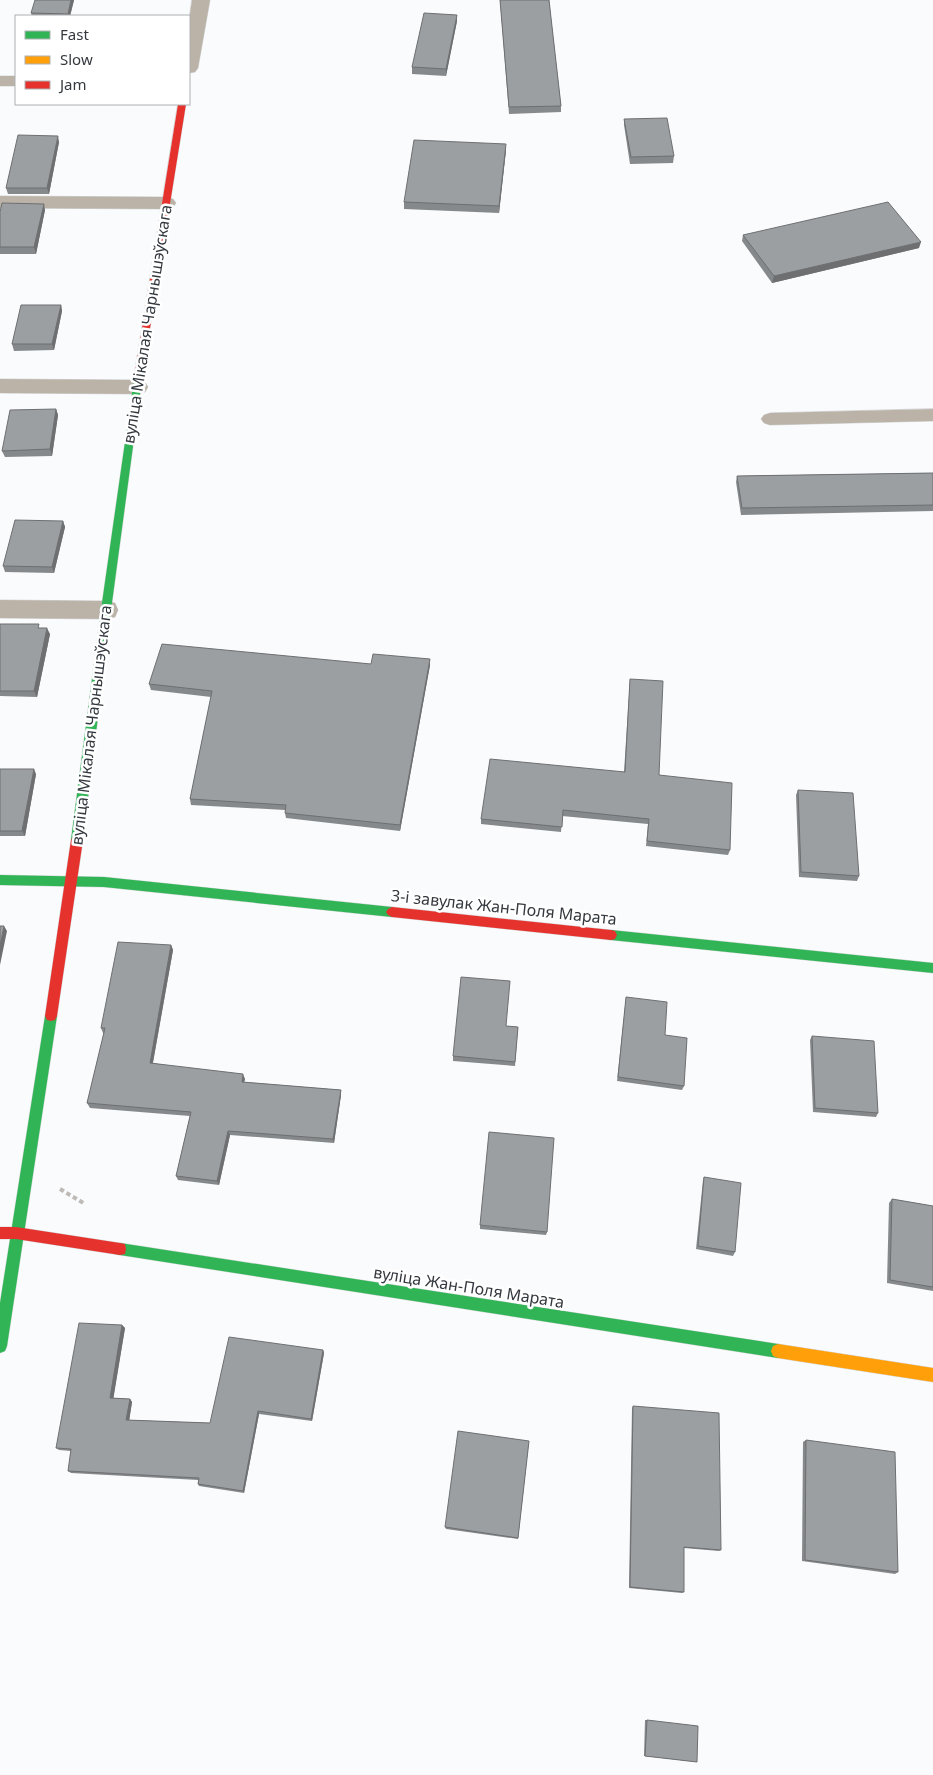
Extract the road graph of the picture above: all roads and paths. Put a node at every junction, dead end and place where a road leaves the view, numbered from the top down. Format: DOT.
graph roads {
  1 [pos="201,0"];
  2 [pos="190,62"];
  3 [pos="0,81"];
  4 [pos="15,81"];
  5 [pos="182,105"];
  6 [pos="0,202"];
  7 [pos="166,203"];
  8 [pos="0,386"];
  9 [pos="137,387"];
  10 [pos="933,415"];
  11 [pos="770,419"];
  12 [pos="0,609"];
  13 [pos="106,610"];
  14 [pos="0,880"];
  15 [pos="72,880"];
  16 [pos="933,968"];
  17 [pos="0,1232"];
  18 [pos="16,1233"];
  19 [pos="0,1346"];
  20 [pos="933,1375"];
  1 -- 2 [label="street"];
  3 -- 4 [label="street"];
  5 -- 7 [label="street, вуліца Мікалая Чарнышэўскага"];
  6 -- 7 [label="street"];
  7 -- 9 [label="street, вуліца Мікалая Чарнышэўскага"];
  8 -- 9 [label="street"];
  9 -- 13 [label="street, вуліца Мікалая Чарнышэўскага"];
  10 -- 11 [label="lane"];
  12 -- 13 [label="street"];
  13 -- 15 [label="street, вуліца Мікалая Чарнышэўскага"];
  14 -- 15 [label="street, 3-і завулак Жан-Поля Марата"];
  15 -- 16 [label="street, 3-і завулак Жан-Поля Марата"];
  15 -- 18 [label="street, вуліца Мікалая Чарнышэўскага"];
  17 -- 18 [label="street, вуліца Жан-Поля Марата"];
  18 -- 19 [label="street, вуліца Мікалая Чарнышэўскага"];
  18 -- 20 [label="street, вуліца Жан-Поля Марата"];
}
